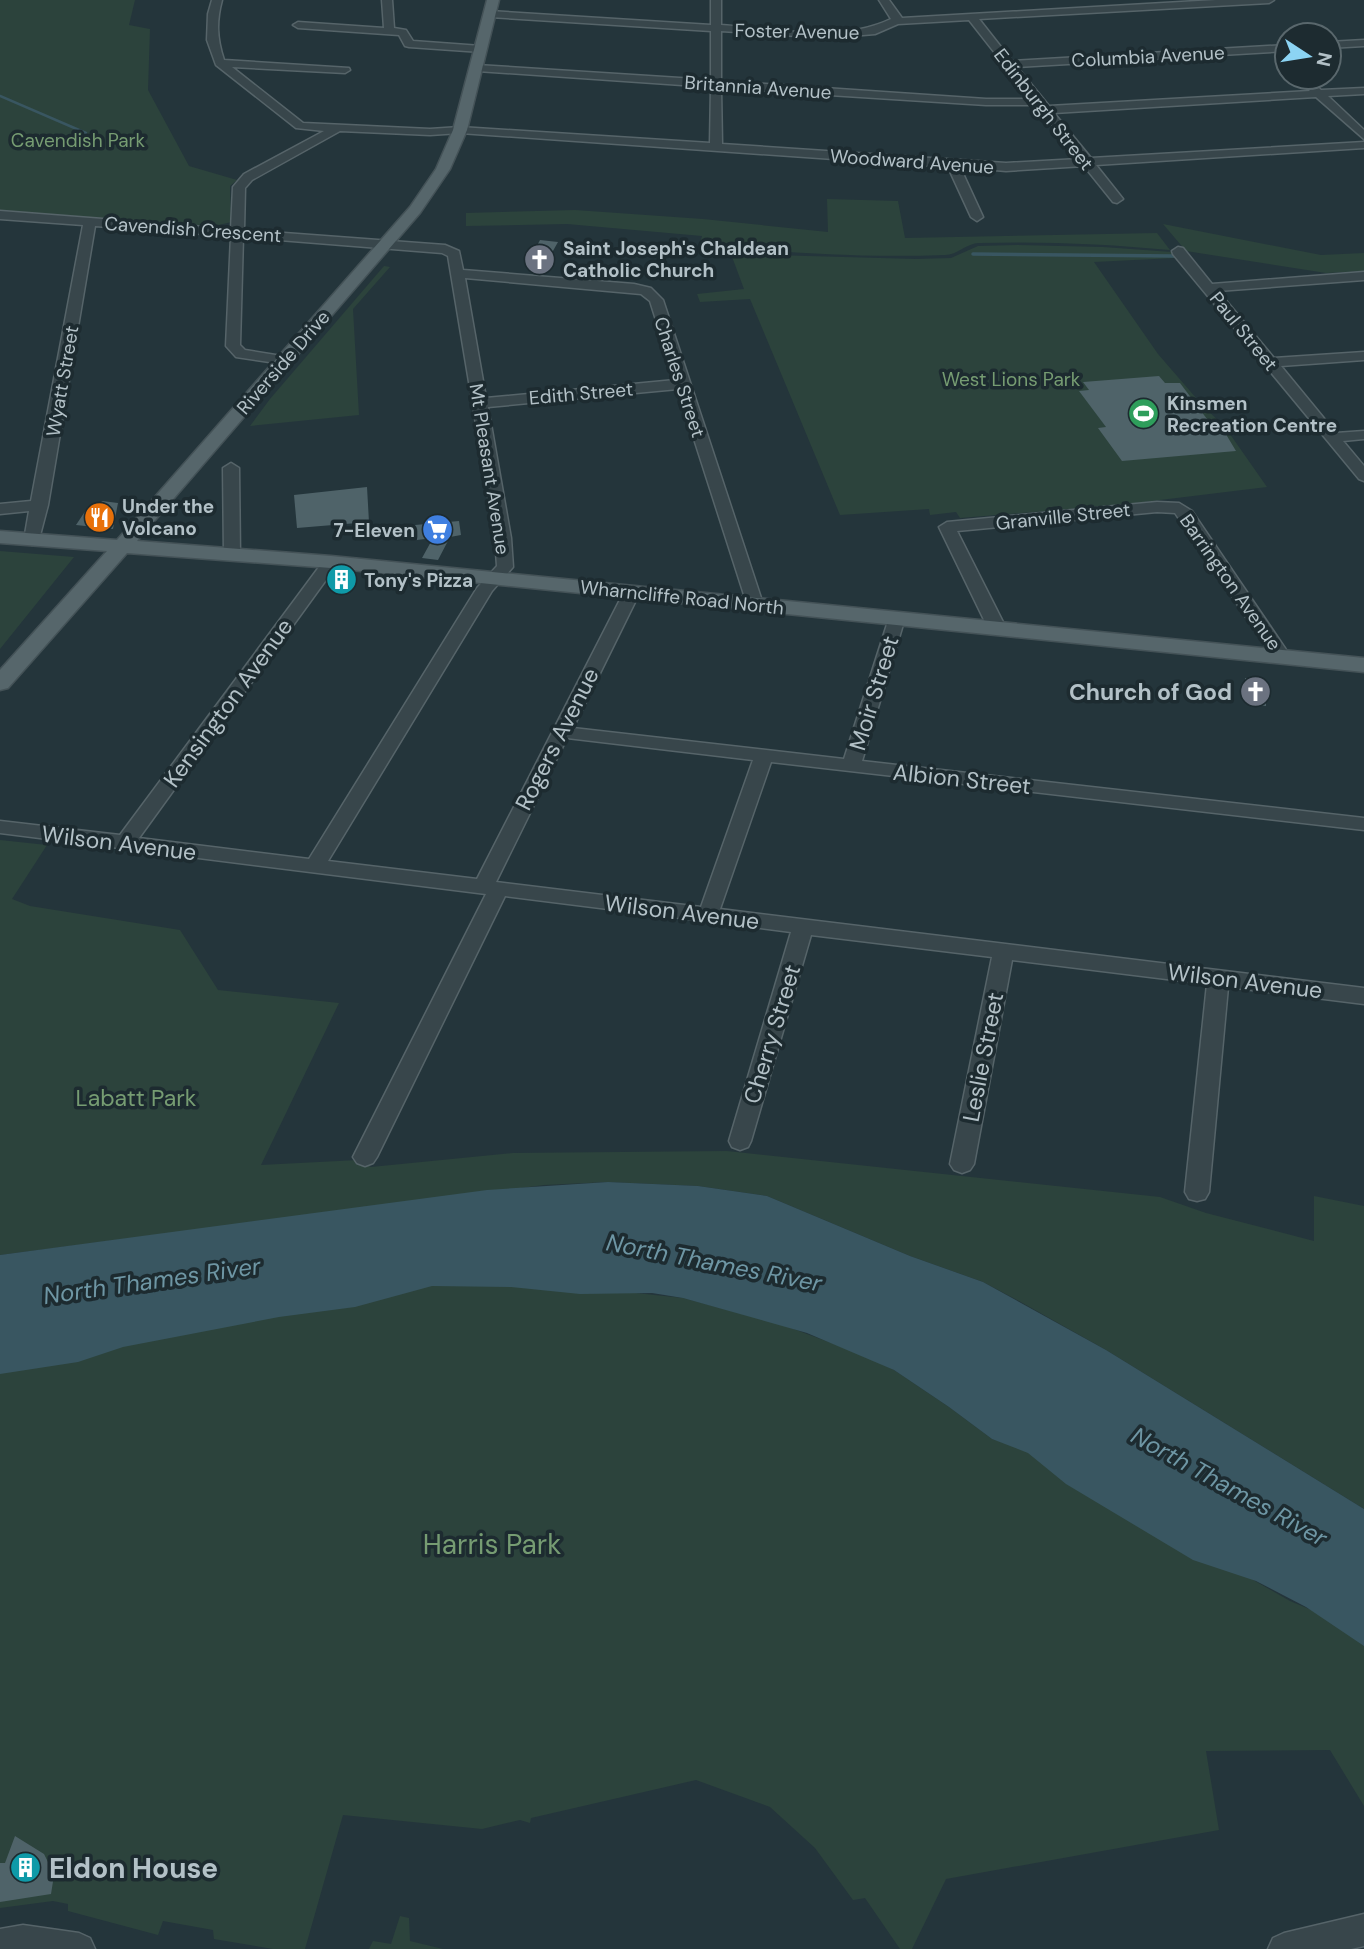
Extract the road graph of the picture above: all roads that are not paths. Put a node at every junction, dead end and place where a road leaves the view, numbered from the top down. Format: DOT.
graph roads {
  1 [pos="217,0"];
  2 [pos="387,0"];
  3 [pos="494,0"];
  4 [pos="716,0"];
  5 [pos="884,0"];
  6 [pos="1269,0"];
  7 [pos="490,14"];
  8 [pos="972,17"];
  9 [pos="896,21"];
  10 [pos="298,26"];
  11 [pos="717,29"];
  12 [pos="389,31"];
  13 [pos="1364,43"];
  14 [pos="1343,44"];
  15 [pos="481,49"];
  16 [pos="1273,49"];
  17 [pos="220,63"];
  18 [pos="1008,64"];
  19 [pos="477,68"];
  20 [pos="345,70"];
  21 [pos="718,84"];
  22 [pos="1316,91"];
  23 [pos="1364,91"];
  24 [pos="1319,94"];
  25 [pos="1041,106"];
  26 [pos="300,126"];
  27 [pos="337,128"];
  28 [pos="460,130"];
  29 [pos="1364,136"];
  30 [pos="314,141"];
  31 [pos="1364,145"];
  32 [pos="716,147"];
  33 [pos="1087,163"];
  34 [pos="953,164"];
  35 [pos="1117,199"];
  36 [pos="0,215"];
  37 [pos="978,217"];
  38 [pos="90,221"];
  39 [pos="239,232"];
  40 [pos="385,244"];
  41 [pos="1178,251"];
  42 [pos="459,274"];
  43 [pos="1364,276"];
  44 [pos="1210,288"];
  45 [pos="1364,356"];
  46 [pos="283,360"];
  47 [pos="1269,363"];
  48 [pos="682,384"];
  49 [pos="481,403"];
  50 [pos="1364,435"];
  51 [pos="1333,438"];
  52 [pos="231,468"];
  53 [pos="1364,476"];
  54 [pos="40,505"];
  55 [pos="1179,508"];
  56 [pos="0,509"];
  57 [pos="0,537"];
  58 [pos="32,540"];
  59 [pos="121,547"];
  60 [pos="232,555"];
  61 [pos="331,562"];
  62 [pos="497,578"];
  63 [pos="632,592"];
  64 [pos="755,604"];
  65 [pos="897,618"];
  66 [pos="997,628"];
  67 [pos="1282,657"];
  68 [pos="1364,665"];
  69 [pos="0,683"];
  70 [pos="561,732"];
  71 [pos="764,756"];
  72 [pos="851,767"];
  73 [pos="1364,824"];
  74 [pos="0,827"];
  75 [pos="124,844"];
  76 [pos="314,867"];
  77 [pos="491,888"];
  78 [pos="708,915"];
  79 [pos="803,928"];
  80 [pos="1003,950"];
  81 [pos="1218,978"];
  82 [pos="1364,996"];
  83 [pos="740,1141"];
  84 [pos="365,1157"];
  85 [pos="962,1164"];
  86 [pos="1197,1192"];
  87 [pos="1364,1930"];
  88 [pos="0,1945"];
  89 [pos="79,1949"];
  90 [pos="1284,1949"];
  1 -- 17 [label="street"];
  2 -- 12 [label="street"];
  3 -- 7 [label="main road, Riverside Drive"];
  4 -- 11 [label="street"];
  5 -- 9 [label="street"];
  6 -- 8 [label="street, Foster Avenue"];
  7 -- 11 [label="street, Foster Avenue"];
  7 -- 15 [label="main road, Riverside Drive"];
  8 -- 9 [label="street, Foster Avenue"];
  8 -- 18 [label="street, Edinburgh Street"];
  9 -- 11 [label="street, Foster Avenue"];
  10 -- 12 [label="street"];
  11 -- 21 [label="street"];
  12 -- 15 [label="street"];
  13 -- 14 [label="street"];
  15 -- 19 [label="main road, Riverside Drive"];
  16 -- 18 [label="street, Columbia Avenue"];
  17 -- 20 [label="street"];
  17 -- 26 [label="street"];
  18 -- 25 [label="street, Edinburgh Street"];
  19 -- 21 [label="street, Britannia Avenue"];
  19 -- 28 [label="main road, Riverside Drive"];
  21 -- 25 [label="street, Britannia Avenue"];
  21 -- 32 [label="street"];
  22 -- 24 [label="street"];
  23 -- 24 [label="street, Britannia Avenue"];
  24 -- 25 [label="street, Britannia Avenue"];
  24 -- 29 [label="street"];
  25 -- 33 [label="street, Edinburgh Street"];
  26 -- 27 [label="street, Woodward Avenue"];
  26 -- 30 [label="street"];
  27 -- 28 [label="street, Woodward Avenue"];
  27 -- 30 [label="street"];
  28 -- 32 [label="street, Woodward Avenue"];
  28 -- 40 [label="main road, Riverside Drive"];
  30 -- 39 [label="street"];
  31 -- 33 [label="street, Woodward Avenue"];
  32 -- 34 [label="street, Woodward Avenue"];
  33 -- 34 [label="street, Woodward Avenue"];
  33 -- 35 [label="street, Edinburgh Street"];
  34 -- 37 [label="street"];
  36 -- 38 [label="street, Cavendish Crescent"];
  38 -- 39 [label="street, Cavendish Crescent"];
  38 -- 54 [label="street, Wyatt Street"];
  39 -- 40 [label="street, Cavendish Crescent"];
  39 -- 46 [label="street"];
  40 -- 42 [label="street, Mt Pleasant Avenue"];
  40 -- 46 [label="main road, Riverside Drive"];
  41 -- 44 [label="street, Paul Street"];
  42 -- 48 [label="street, Charles Street"];
  42 -- 49 [label="street, Mt Pleasant Avenue"];
  43 -- 44 [label="street"];
  44 -- 47 [label="street, Paul Street"];
  45 -- 47 [label="street"];
  46 -- 59 [label="main road, Riverside Drive"];
  47 -- 51 [label="street, Paul Street"];
  48 -- 49 [label="street, Edith Street"];
  48 -- 64 [label="street, Charles Street"];
  49 -- 62 [label="street, Mt Pleasant Avenue"];
  50 -- 51 [label="street"];
  51 -- 53 [label="street, Paul Street"];
  52 -- 60 [label="street"];
  54 -- 56 [label="street"];
  54 -- 58 [label="street, Wyatt Street"];
  55 -- 66 [label="street, Granville Street"];
  55 -- 67 [label="street, Barrington Avenue"];
  57 -- 58 [label="main road, Wharncliffe Road North"];
  58 -- 59 [label="main road, Wharncliffe Road North"];
  59 -- 60 [label="main road, Wharncliffe Road North"];
  59 -- 69 [label="main road, Riverside Drive"];
  60 -- 61 [label="main road, Wharncliffe Road North"];
  61 -- 62 [label="main road, Wharncliffe Road North"];
  61 -- 75 [label="street, Kensington Avenue"];
  62 -- 63 [label="main road, Wharncliffe Road North"];
  62 -- 76 [label="street, Mt Pleasant Avenue"];
  63 -- 64 [label="main road, Wharncliffe Road North"];
  63 -- 70 [label="street, Rogers Avenue"];
  64 -- 65 [label="main road, Wharncliffe Road North"];
  65 -- 66 [label="main road, Wharncliffe Road North"];
  65 -- 72 [label="street, Moir Street"];
  66 -- 67 [label="main road, Wharncliffe Road North"];
  67 -- 68 [label="main road, Wharncliffe Road North"];
  70 -- 71 [label="street, Albion Street"];
  70 -- 77 [label="street, Rogers Avenue"];
  71 -- 72 [label="street, Albion Street"];
  71 -- 78 [label="street"];
  72 -- 73 [label="street, Albion Street"];
  74 -- 75 [label="street, Wilson Avenue"];
  75 -- 76 [label="street, Wilson Avenue"];
  76 -- 77 [label="street, Wilson Avenue"];
  77 -- 78 [label="street, Wilson Avenue"];
  77 -- 84 [label="street, Rogers Avenue"];
  78 -- 79 [label="street, Wilson Avenue"];
  79 -- 80 [label="street, Wilson Avenue"];
  79 -- 83 [label="street, Cherry Street"];
  80 -- 81 [label="street, Wilson Avenue"];
  80 -- 85 [label="street, Leslie Street"];
  81 -- 82 [label="street, Wilson Avenue"];
  81 -- 86 [label="street"];
  87 -- 90 [label="street"];
  88 -- 89 [label="street"];
}
